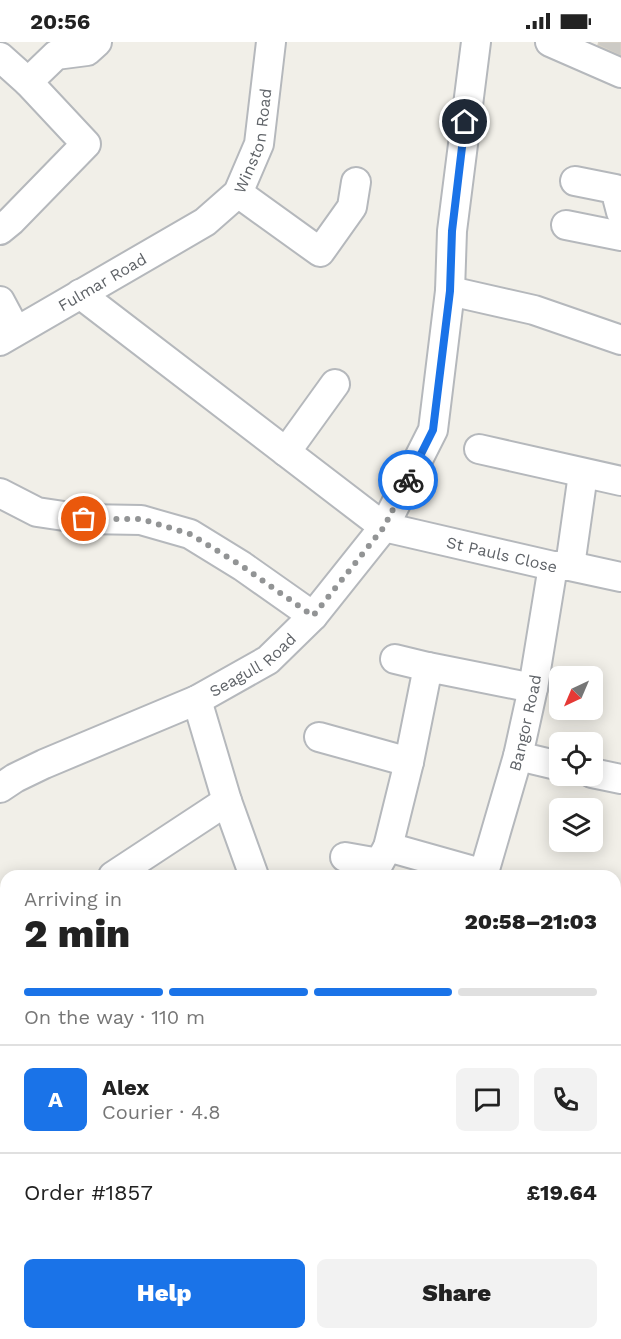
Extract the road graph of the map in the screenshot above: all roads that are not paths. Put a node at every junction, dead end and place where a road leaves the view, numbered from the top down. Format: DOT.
graph roads {
  1 [pos="97,42"];
  2 [pos="271,42"];
  3 [pos="476,42"];
  4 [pos="560,44"];
  5 [pos="0,57"];
  6 [pos="621,73"];
  7 [pos="28,82"];
  8 [pos="356,182"];
  9 [pos="575,182"];
  10 [pos="238,193"];
  11 [pos="621,212"];
  12 [pos="205,222"];
  13 [pos="566,225"];
  14 [pos="0,230"];
  15 [pos="621,236"];
  16 [pos="450,291"];
  17 [pos="80,294"];
  18 [pos="0,301"];
  19 [pos="8,336"];
  20 [pos="621,340"];
  21 [pos="335,384"];
  22 [pos="479,449"];
  23 [pos="286,452"];
  24 [pos="583,474"];
  25 [pos="621,481"];
  26 [pos="0,494"];
  27 [pos="384,527"];
  28 [pos="562,566"];
  29 [pos="621,577"];
  30 [pos="313,616"];
  31 [pos="395,660"];
  32 [pos="428,667"];
  33 [pos="533,688"];
  34 [pos="197,700"];
  35 [pos="319,736"];
  36 [pos="518,756"];
  37 [pos="409,762"];
  38 [pos="549,763"];
  39 [pos="603,775"];
  40 [pos="621,779"];
  41 [pos="0,788"];
  42 [pos="227,801"];
  43 [pos="388,847"];
  44 [pos="345,856"];
  45 [pos="122,870"];
  46 [pos="252,870"];
  47 [pos="467,870"];
  48 [pos="485,870"];
  1 -- 7 [label="street"];
  2 -- 10 [label="street, Winston Road"];
  3 -- 16 [label="street, Seagull Road"];
  4 -- 6 [label="street"];
  5 -- 7 [label="street"];
  7 -- 14 [label="street"];
  8 -- 10 [label="street"];
  9 -- 11 [label="street"];
  10 -- 12 [label="street, Winston Road"];
  12 -- 17 [label="street, Fulmar Road"];
  13 -- 15 [label="street"];
  16 -- 20 [label="street"];
  16 -- 27 [label="street, Seagull Road"];
  17 -- 19 [label="street, Fulmar Road"];
  17 -- 23 [label="street"];
  18 -- 19 [label="street"];
  21 -- 23 [label="street"];
  22 -- 24 [label="street"];
  23 -- 27 [label="street"];
  24 -- 25 [label="street"];
  24 -- 28 [label="street, Bangor Road"];
  26 -- 30 [label="street"];
  27 -- 28 [label="street, St Pauls Close"];
  27 -- 30 [label="street, Seagull Road"];
  28 -- 29 [label="street, St Pauls Close"];
  28 -- 33 [label="street, Bangor Road"];
  30 -- 34 [label="street, Seagull Road"];
  31 -- 32 [label="street"];
  32 -- 33 [label="street"];
  32 -- 37 [label="street"];
  33 -- 36 [label="street, Bangor Road"];
  34 -- 41 [label="street, Seagull Road"];
  34 -- 42 [label="street"];
  35 -- 37 [label="street"];
  36 -- 38 [label="street"];
  36 -- 48 [label="street, Bangor Road"];
  37 -- 43 [label="street"];
  39 -- 40 [label="street"];
  42 -- 45 [label="street"];
  42 -- 46 [label="street"];
  43 -- 44 [label="street"];
  43 -- 47 [label="street"];
}
